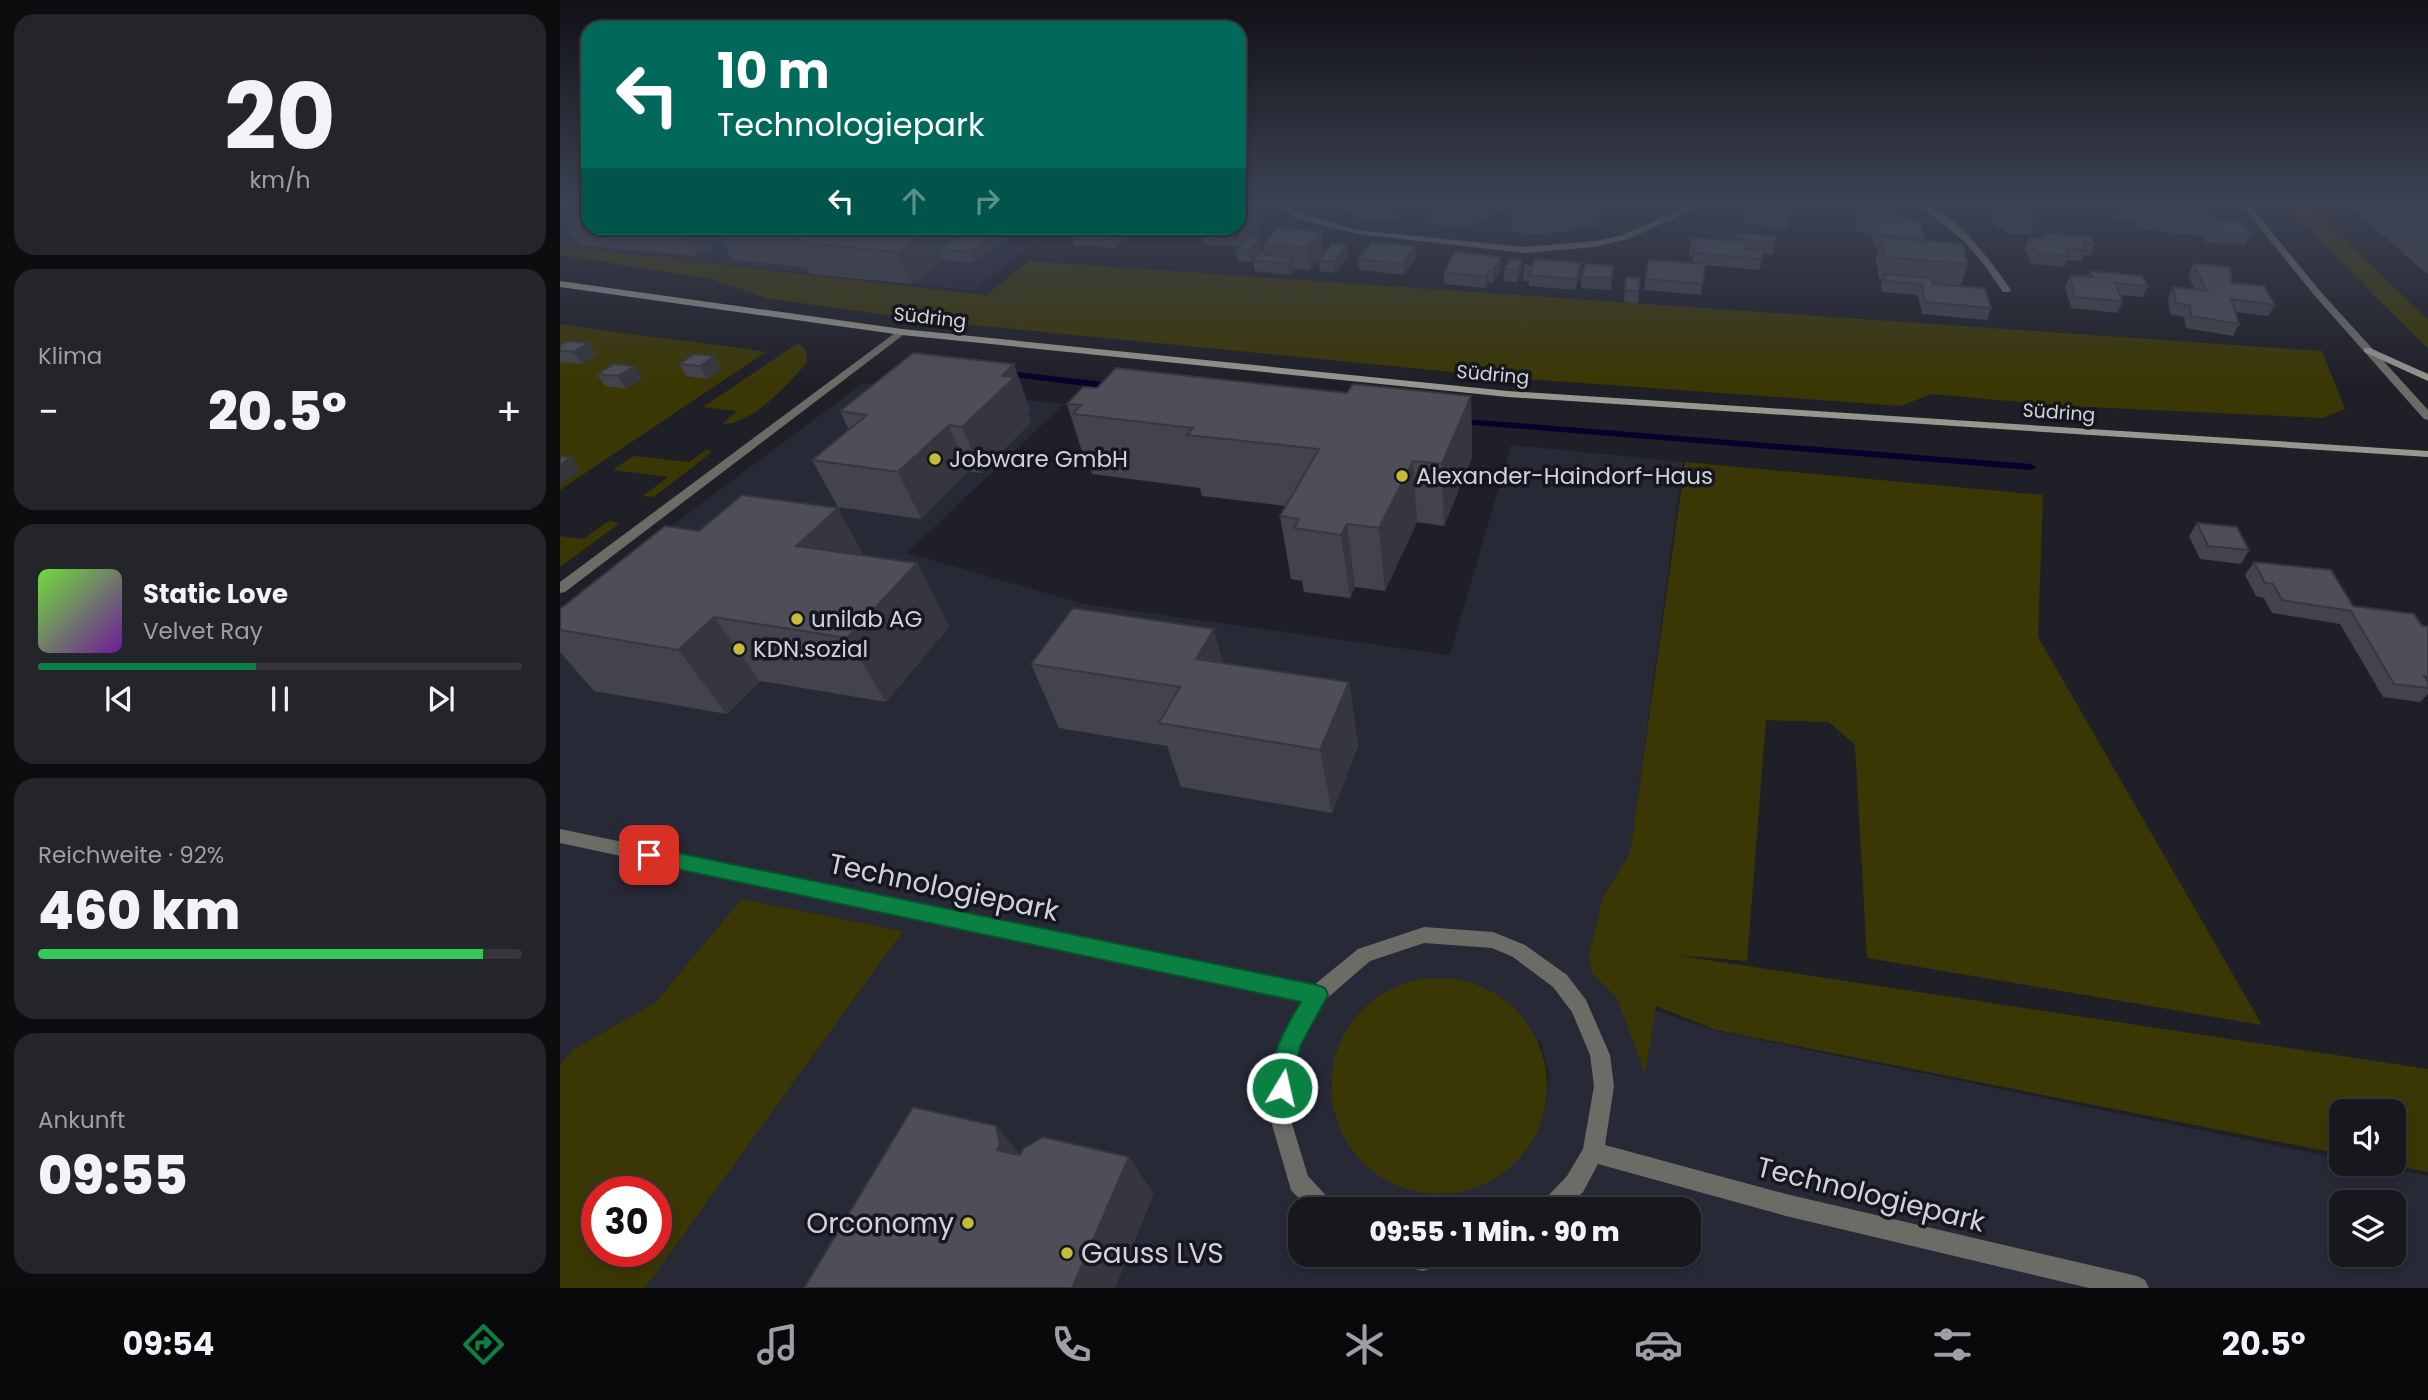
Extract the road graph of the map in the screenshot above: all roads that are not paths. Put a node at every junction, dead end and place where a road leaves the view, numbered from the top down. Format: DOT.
graph roads {
  1 [pos="1988,262"];
  2 [pos="2293,262"];
  3 [pos="560,284"];
  4 [pos="2006,290"];
  5 [pos="902,332"];
  6 [pos="2367,350"];
  7 [pos="2428,378"];
  8 [pos="2428,417"];
  9 [pos="2428,454"];
  10 [pos="560,589"];
  11 [pos="560,836"];
  12 [pos="1317,995"];
  13 [pos="1593,1152"];
  14 [pos="1312,1197"];
  15 [pos="1563,1197"];
  16 [pos="2137,1288"];
  1 -- 4 [label="street"];
  2 -- 6 [label="street"];
  3 -- 5 [label="main road, Südring"];
  5 -- 9 [label="main road, Südring"];
  5 -- 10 [label="street"];
  6 -- 7 [label="main road"];
  6 -- 8 [label="street"];
  11 -- 12 [label="street, Technologiepark"];
  12 -- 13 [label="street"];
  12 -- 14 [label="street"];
  13 -- 15 [label="street"];
  13 -- 16 [label="street, Technologiepark"];
}
